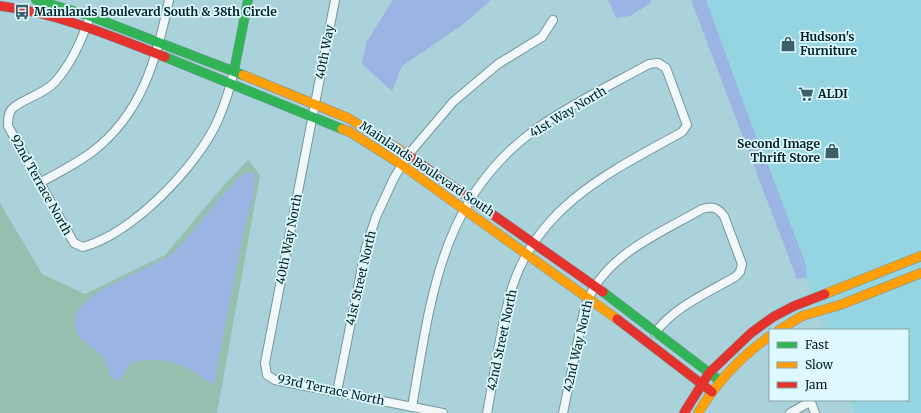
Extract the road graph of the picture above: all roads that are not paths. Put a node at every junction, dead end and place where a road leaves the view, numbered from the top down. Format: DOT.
graph roads {
  1 [pos="36,0"];
  2 [pos="169,0"];
  3 [pos="248,0"];
  4 [pos="335,0"];
  5 [pos="0,6"];
  6 [pos="90,16"];
  7 [pos="553,20"];
  8 [pos="86,28"];
  9 [pos="160,43"];
  10 [pos="156,54"];
  11 [pos="234,71"];
  12 [pos="231,84"];
  13 [pos="315,103"];
  14 [pos="312,116"];
  15 [pos="682,132"];
  16 [pos="408,155"];
  17 [pos="402,165"];
  18 [pos="40,183"];
  19 [pos="471,198"];
  20 [pos="465,209"];
  21 [pos="533,242"];
  22 [pos="527,253"];
  23 [pos="921,256"];
  24 [pos="921,273"];
  25 [pos="595,286"];
  26 [pos="588,297"];
  27 [pos="773,317"];
  28 [pos="779,329"];
  29 [pos="782,329"];
  30 [pos="655,333"];
  31 [pos="769,337"];
  32 [pos="709,373"];
  33 [pos="267,375"];
  34 [pos="720,381"];
  35 [pos="702,384"];
  36 [pos="337,392"];
  37 [pos="712,392"];
  38 [pos="810,401"];
  39 [pos="412,407"];
  40 [pos="443,413"];
  41 [pos="487,413"];
  42 [pos="563,413"];
  43 [pos="684,413"];
  44 [pos="698,413"];
  45 [pos="790,413"];
  46 [pos="815,413"];
  1 -- 6 [label="street, Mainlands Boulevard South"];
  2 -- 9 [label="street"];
  3 -- 11 [label="street"];
  4 -- 13 [label="street, 40th Way"];
  5 -- 8 [label="street, Mainlands Boulevard South"];
  6 -- 8 [label="street"];
  6 -- 9 [label="street, Mainlands Boulevard South"];
  7 -- 16 [label="street, 41st Street North"];
  8 -- 10 [label="street, Mainlands Boulevard South"];
  8 -- 18 [label="street, 92nd Terrace North"];
  9 -- 10 [label="street"];
  9 -- 11 [label="street, Mainlands Boulevard South"];
  10 -- 12 [label="street, Mainlands Boulevard South"];
  10 -- 18 [label="street"];
  11 -- 12 [label="street"];
  11 -- 13 [label="street, Mainlands Boulevard South"];
  12 -- 14 [label="street, Mainlands Boulevard South"];
  12 -- 18 [label="street, 92nd Terrace North"];
  13 -- 14 [label="street, 40th Way North"];
  13 -- 16 [label="street, Mainlands Boulevard South"];
  14 -- 17 [label="street, Mainlands Boulevard South"];
  14 -- 33 [label="street, 40th Way North"];
  15 -- 19 [label="street, 41st Way North"];
  15 -- 21 [label="street, 42nd Street North"];
  16 -- 17 [label="street, 41st Street North"];
  16 -- 19 [label="street, Mainlands Boulevard South"];
  17 -- 20 [label="street, Mainlands Boulevard South"];
  17 -- 36 [label="street, 41st Street North"];
  19 -- 20 [label="street, 41st Way North"];
  19 -- 21 [label="street, Mainlands Boulevard South"];
  20 -- 22 [label="street, Mainlands Boulevard South"];
  20 -- 39 [label="street, 41st Way North"];
  21 -- 22 [label="street, 42nd Street North"];
  21 -- 25 [label="street, Mainlands Boulevard South"];
  22 -- 26 [label="street, Mainlands Boulevard South"];
  22 -- 41 [label="street, 42nd Street North"];
  23 -- 27 [label="street"];
  24 -- 29 [label="street"];
  25 -- 26 [label="street, 42nd Way North"];
  25 -- 30 [label="street, Mainlands Boulevard South"];
  25 -- 30 [label="street, 42nd Way North"];
  26 -- 35 [label="street, Mainlands Boulevard South"];
  26 -- 42 [label="street, 42nd Way North"];
  27 -- 28 [label="street"];
  27 -- 32 [label="street"];
  30 -- 32 [label="street, Mainlands Boulevard South"];
  31 -- 34 [label="street"];
  32 -- 34 [label="street, Mainlands Boulevard South"];
  32 -- 35 [label="street"];
  33 -- 36 [label="street, 93rd Terrace North"];
  34 -- 37 [label="street"];
  35 -- 37 [label="street, Mainlands Boulevard South"];
  35 -- 43 [label="street"];
  36 -- 39 [label="street, 93rd Terrace North"];
  37 -- 44 [label="street"];
  38 -- 45 [label="street"];
  38 -- 46 [label="street"];
  39 -- 40 [label="street, 93rd Terrace North"];
}
